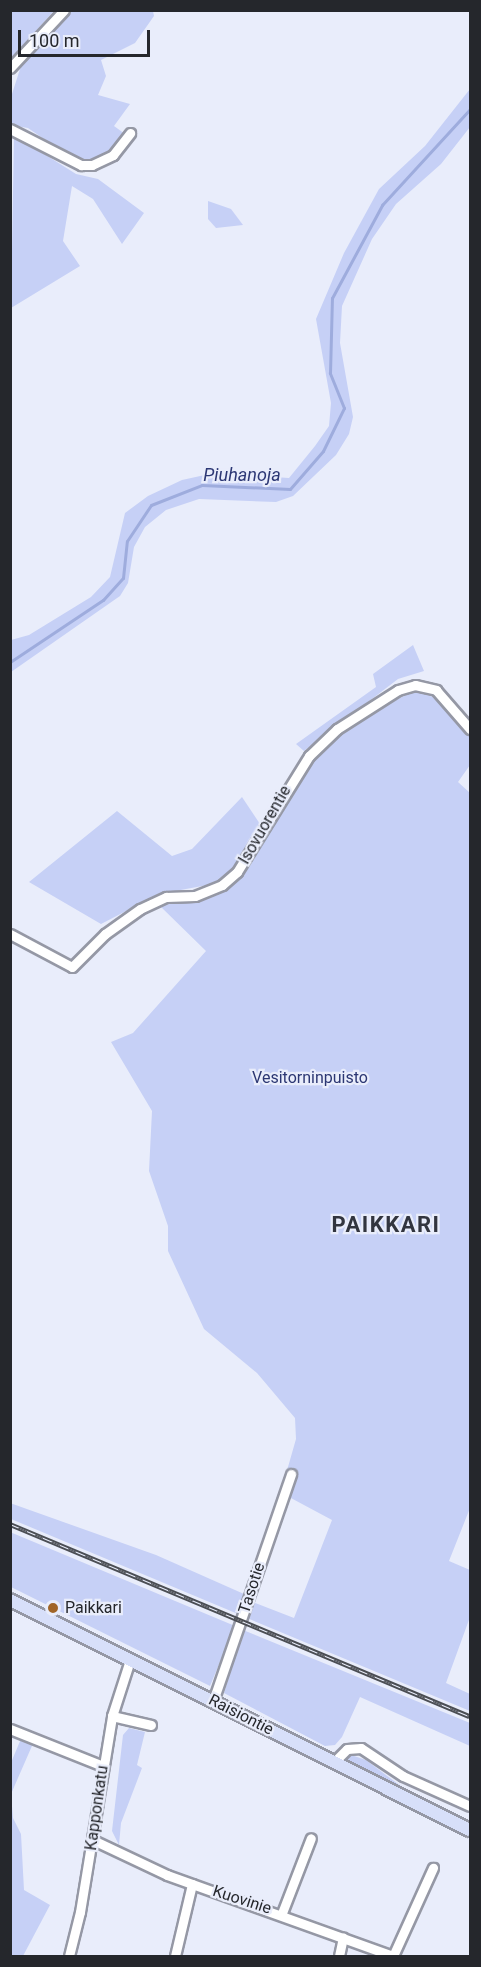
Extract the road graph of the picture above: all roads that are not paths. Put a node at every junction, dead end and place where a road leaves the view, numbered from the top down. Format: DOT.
graph roads {
  1 [pos="64,10"];
  2 [pos="10,68"];
  3 [pos="10,129"];
  4 [pos="130,133"];
  5 [pos="471,729"];
  6 [pos="10,934"];
  7 [pos="291,1474"];
  8 [pos="10,1600"];
  9 [pos="130,1660"];
  10 [pos="213,1701"];
  11 [pos="112,1716"];
  12 [pos="151,1725"];
  13 [pos="10,1729"];
  14 [pos="334,1762"];
  15 [pos="103,1766"];
  16 [pos="471,1806"];
  17 [pos="471,1830"];
  18 [pos="311,1838"];
  19 [pos="93,1840"];
  20 [pos="433,1868"];
  21 [pos="192,1884"];
  22 [pos="282,1913"];
  23 [pos="343,1937"];
  24 [pos="69,1956"];
  25 [pos="175,1956"];
  26 [pos="339,1956"];
  27 [pos="393,1956"];
  1 -- 2 [label="street"];
  3 -- 4 [label="street"];
  5 -- 6 [label="street, Isovuorentie"];
  7 -- 10 [label="street, Tasotie"];
  8 -- 9 [label="main road, Raisiontie"];
  9 -- 10 [label="main road, Raisiontie"];
  9 -- 11 [label="street, Kapponkatu"];
  10 -- 14 [label="main road, Raisiontie"];
  11 -- 12 [label="street"];
  11 -- 15 [label="street, Kapponkatu"];
  13 -- 15 [label="street"];
  14 -- 16 [label="street"];
  14 -- 17 [label="main road, Raisiontie"];
  15 -- 19 [label="street, Kapponkatu"];
  18 -- 22 [label="street"];
  19 -- 21 [label="street, Kuovinie"];
  19 -- 24 [label="street, Kapponkatu"];
  20 -- 27 [label="street"];
  21 -- 22 [label="street, Kuovinie"];
  21 -- 25 [label="street"];
  22 -- 23 [label="street, Kuovinie"];
  23 -- 26 [label="street"];
  23 -- 27 [label="street, Kuovinie"];
}
